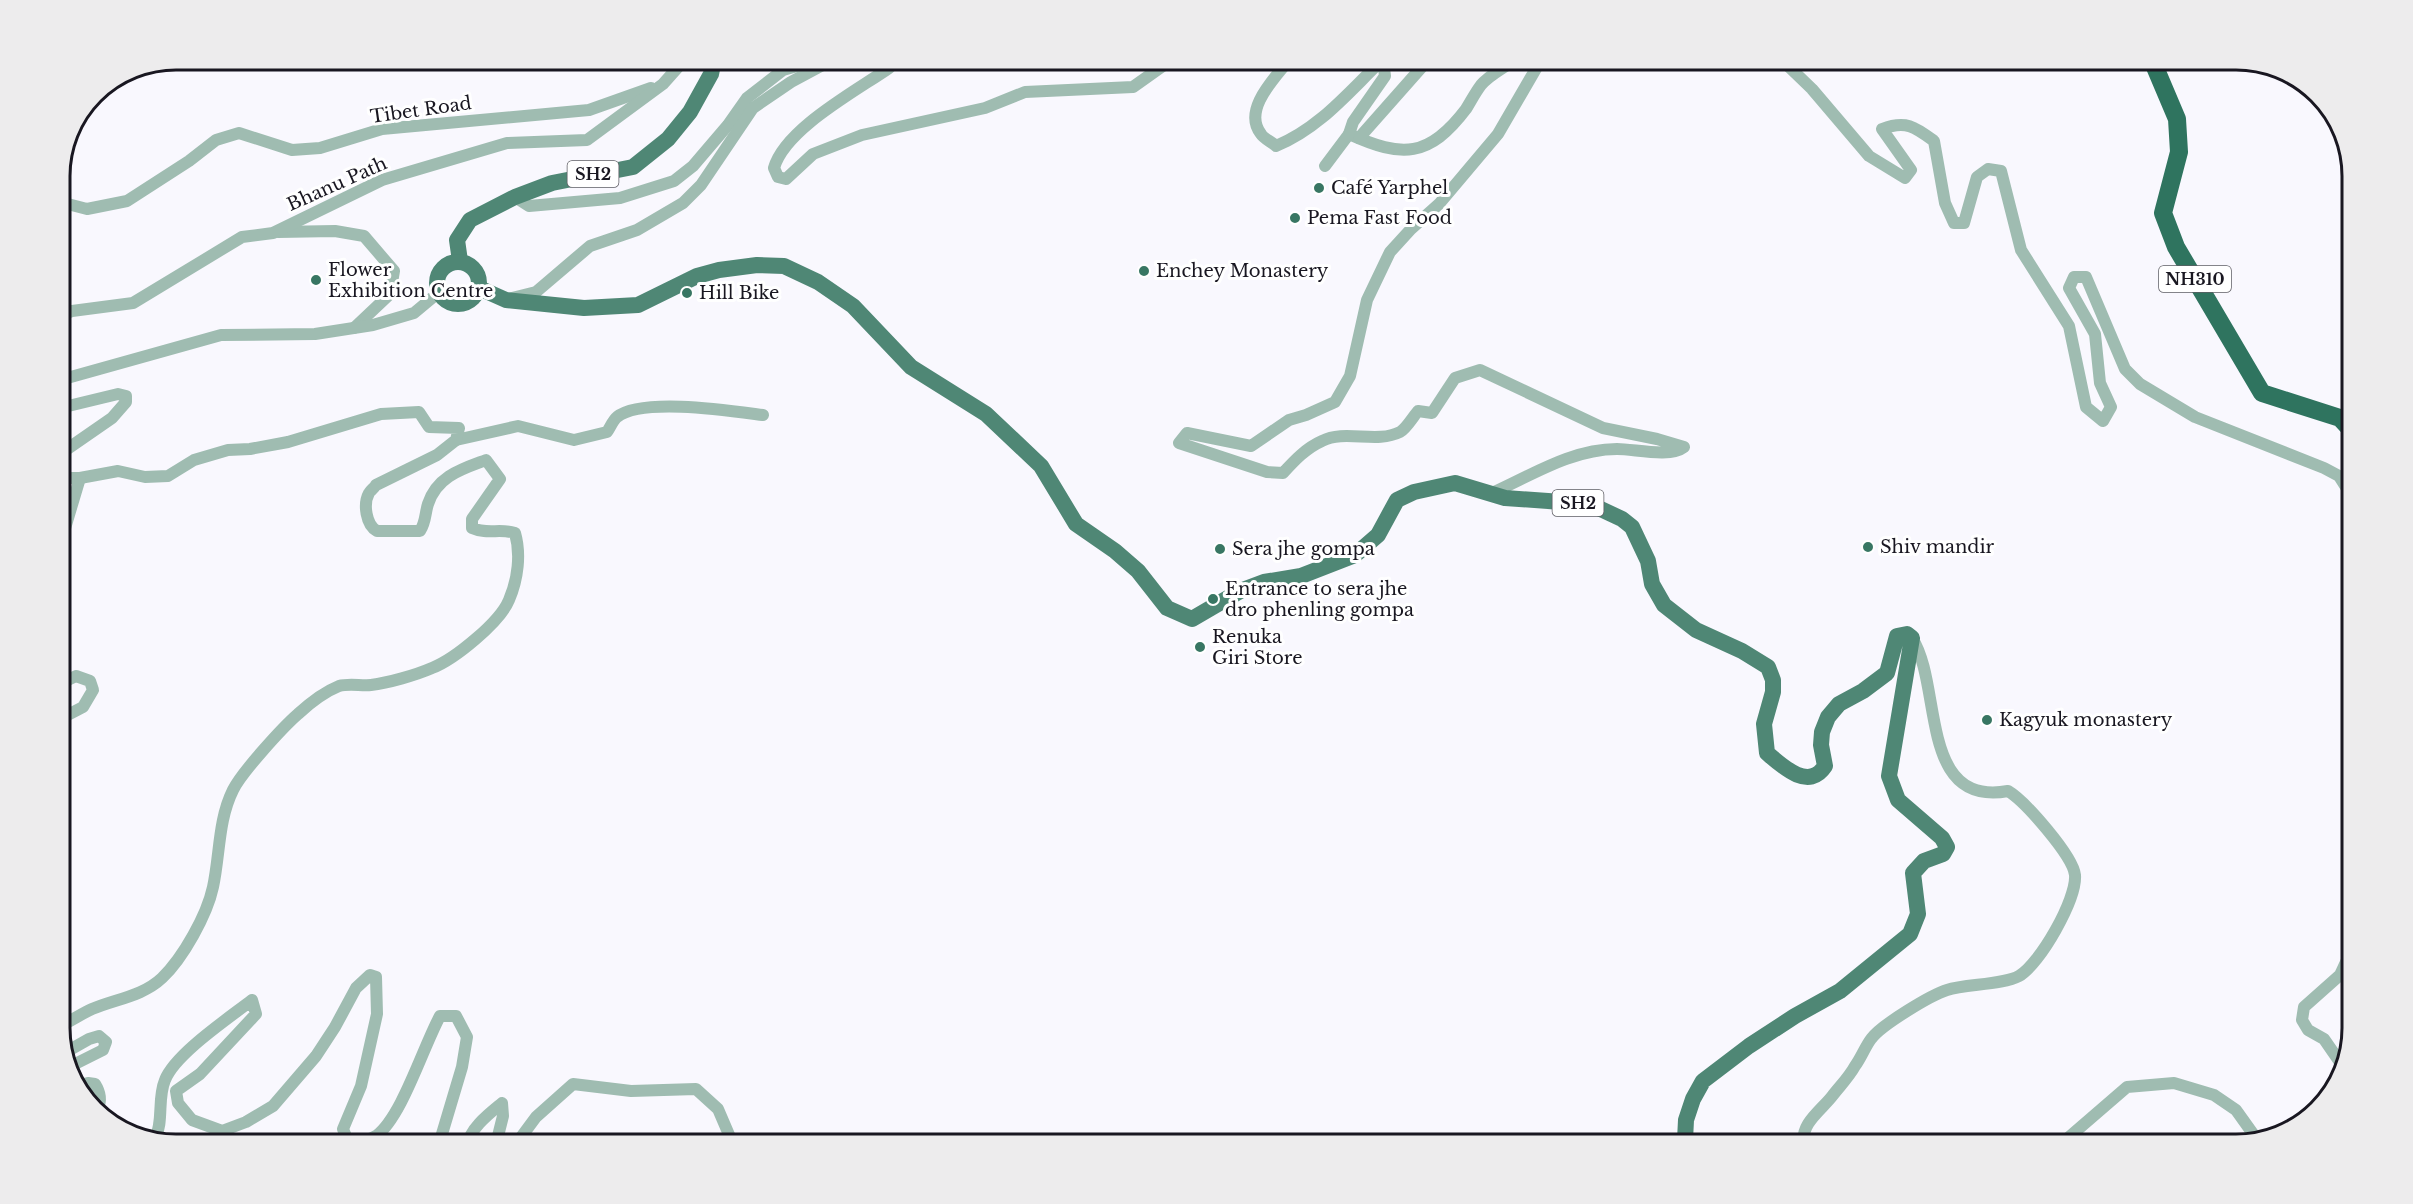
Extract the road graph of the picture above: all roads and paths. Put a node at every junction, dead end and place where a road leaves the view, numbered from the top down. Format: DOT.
graph roads {
  1 [pos="675,70"];
  2 [pos="712,70"];
  3 [pos="783,70"];
  4 [pos="813,70"];
  5 [pos="886,70"];
  6 [pos="1157,70"];
  7 [pos="1281,70"];
  8 [pos="1372,70"];
  9 [pos="1384,70"];
  10 [pos="1418,70"];
  11 [pos="1501,70"];
  12 [pos="1535,70"];
  13 [pos="1792,70"];
  14 [pos="2156,70"];
  15 [pos="663,84"];
  16 [pos="1354,136"];
  17 [pos="1325,166"];
  18 [pos="674,181"];
  19 [pos="701,185"];
  20 [pos="515,197"];
  21 [pos="71,205"];
  22 [pos="273,233"];
  23 [pos="460,261"];
  24 [pos="480,288"];
  25 [pos="438,292"];
  26 [pos="506,300"];
  27 [pos="71,311"];
  28 [pos="353,328"];
  29 [pos="71,377"];
  30 [pos="71,405"];
  31 [pos="763,415"];
  32 [pos="2342,420"];
  33 [pos="456,440"];
  34 [pos="71,446"];
  35 [pos="71,478"];
  36 [pos="80,478"];
  37 [pos="2342,481"];
  38 [pos="1492,493"];
  39 [pos="71,508"];
  40 [pos="1912,638"];
  41 [pos="71,678"];
  42 [pos="71,713"];
  43 [pos="2342,971"];
  44 [pos="71,1020"];
  45 [pos="73,1048"];
  46 [pos="2338,1059"];
  47 [pos="77,1063"];
  48 [pos="87,1083"];
  49 [pos="100,1100"];
  50 [pos="159,1132"];
  51 [pos="2252,1133"];
  52 [pos="345,1134"];
  53 [pos="377,1134"];
  54 [pos="442,1134"];
  55 [pos="472,1134"];
  56 [pos="498,1134"];
  57 [pos="523,1134"];
  58 [pos="729,1134"];
  59 [pos="1687,1134"];
  60 [pos="1805,1134"];
  61 [pos="2073,1134"];
  1 -- 15 [label="street, Bhanu Path"];
  2 -- 20 [label="main road, SH2"];
  3 -- 18 [label="street"];
  4 -- 19 [label="street"];
  5 -- 6 [label="street"];
  7 -- 8 [label="street"];
  9 -- 16 [label="street"];
  10 -- 16 [label="street"];
  11 -- 16 [label="street"];
  12 -- 38 [label="street"];
  13 -- 37 [label="street"];
  14 -- 32 [label="highway, NH310"];
  15 -- 21 [label="street, Tibet Road"];
  15 -- 22 [label="street, Bhanu Path"];
  16 -- 17 [label="street"];
  18 -- 19 [label="street"];
  18 -- 20 [label="street"];
  19 -- 26 [label="street"];
  20 -- 23 [label="main road, SH2"];
  22 -- 27 [label="street, Bhanu Path"];
  22 -- 28 [label="street"];
  23 -- 24 [label="main road"];
  23 -- 25 [label="main road"];
  24 -- 25 [label="main road"];
  24 -- 26 [label="main road, SH2"];
  25 -- 28 [label="street"];
  26 -- 38 [label="main road, SH2"];
  28 -- 29 [label="street"];
  30 -- 34 [label="street"];
  31 -- 33 [label="street"];
  33 -- 36 [label="street"];
  33 -- 44 [label="street"];
  35 -- 36 [label="street"];
  36 -- 39 [label="street"];
  38 -- 40 [label="main road, SH2"];
  40 -- 59 [label="main road"];
  40 -- 60 [label="street"];
  41 -- 42 [label="street"];
  43 -- 46 [label="street"];
  45 -- 47 [label="street"];
  48 -- 49 [label="street"];
  50 -- 52 [label="street"];
  51 -- 61 [label="street"];
  53 -- 54 [label="street"];
  55 -- 56 [label="street"];
  57 -- 58 [label="street"];
}
